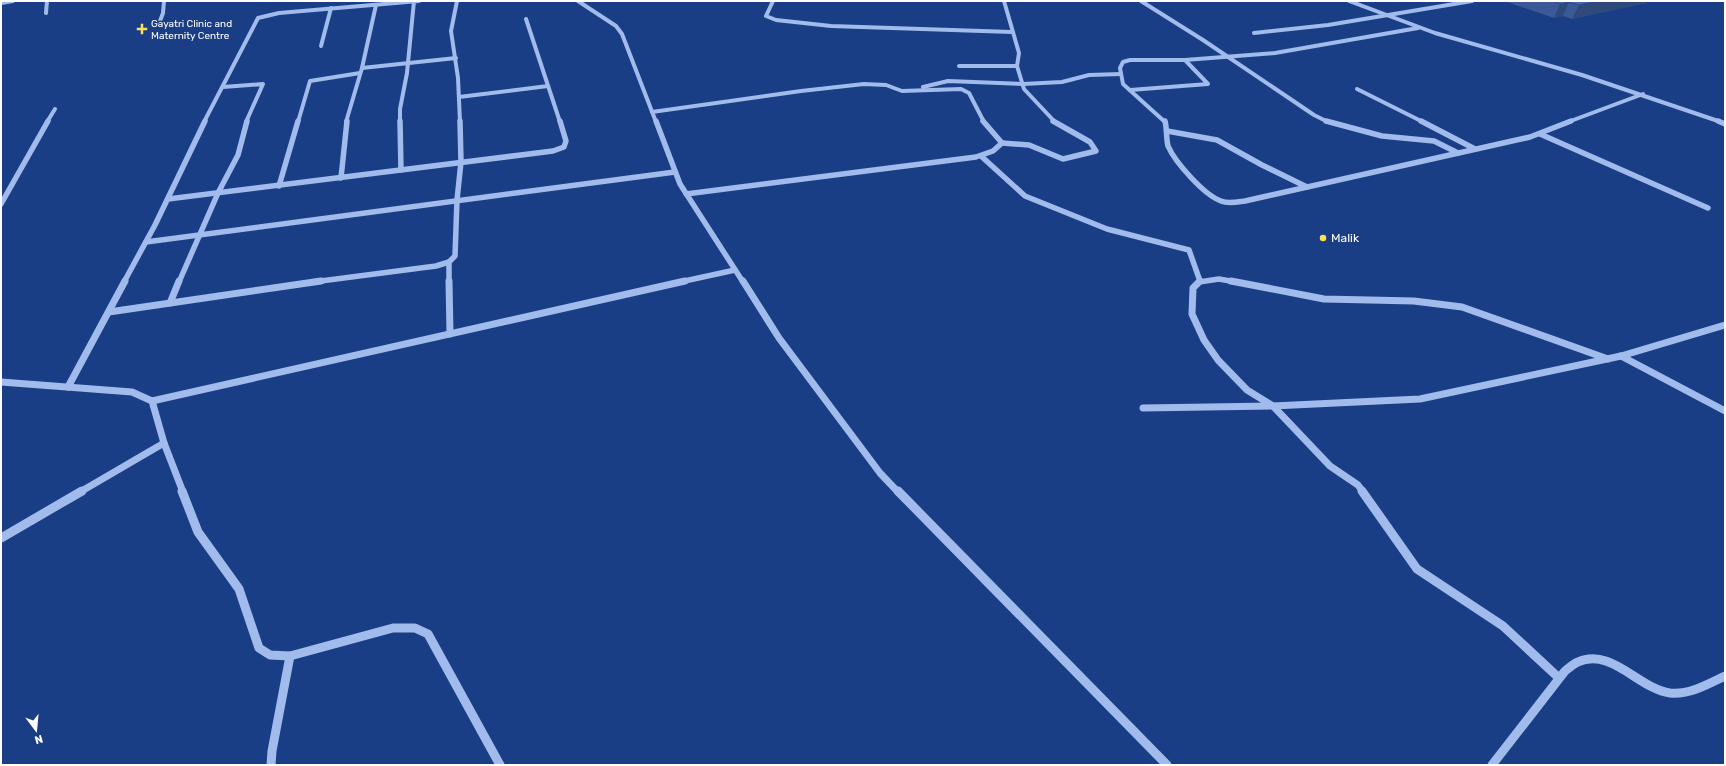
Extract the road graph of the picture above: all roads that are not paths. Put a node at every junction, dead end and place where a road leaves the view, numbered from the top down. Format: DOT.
graph roads {
  1 [pos="13,1"];
  2 [pos="47,1"];
  3 [pos="164,1"];
  4 [pos="414,1"];
  5 [pos="419,1"];
  6 [pos="457,1"];
  7 [pos="578,1"];
  8 [pos="773,1"];
  9 [pos="1004,1"];
  10 [pos="1141,1"];
  11 [pos="1349,1"];
  12 [pos="1472,1"];
  13 [pos="1,3"];
  14 [pos="376,5"];
  15 [pos="331,8"];
  16 [pos="46,13"];
  17 [pos="1385,16"];
  18 [pos="526,19"];
  19 [pos="160,21"];
  20 [pos="1418,28"];
  21 [pos="1012,32"];
  22 [pos="1254,33"];
  23 [pos="321,46"];
  24 [pos="1228,57"];
  25 [pos="456,58"];
  26 [pos="1185,60"];
  27 [pos="408,63"];
  28 [pos="959,66"];
  29 [pos="1018,66"];
  30 [pos="362,68"];
  31 [pos="360,73"];
  32 [pos="1121,74"];
  33 [pos="1023,84"];
  34 [pos="548,86"];
  35 [pos="223,87"];
  36 [pos="1357,89"];
  37 [pos="1130,90"];
  38 [pos="902,91"];
  39 [pos="1643,94"];
  40 [pos="459,97"];
  41 [pos="55,109"];
  42 [pos="652,112"];
  43 [pos="1725,124"];
  44 [pos="1167,131"];
  45 [pos="1540,134"];
  46 [pos="1002,143"];
  47 [pos="1475,149"];
  48 [pos="1458,153"];
  49 [pos="981,156"];
  50 [pos="461,162"];
  51 [pos="401,170"];
  52 [pos="675,172"];
  53 [pos="341,178"];
  54 [pos="279,186"];
  55 [pos="1307,187"];
  56 [pos="218,193"];
  57 [pos="686,194"];
  58 [pos="168,199"];
  59 [pos="457,200"];
  60 [pos="1,204"];
  61 [pos="1708,208"];
  62 [pos="201,235"];
  63 [pos="146,242"];
  64 [pos="449,262"];
  65 [pos="735,270"];
  66 [pos="1200,282"];
  67 [pos="170,303"];
  68 [pos="109,312"];
  69 [pos="1725,325"];
  70 [pos="450,334"];
  71 [pos="1621,356"];
  72 [pos="1608,359"];
  73 [pos="1,382"];
  74 [pos="68,387"];
  75 [pos="152,401"];
  76 [pos="1273,406"];
  77 [pos="1143,408"];
  78 [pos="1725,411"];
  79 [pos="164,443"];
  80 [pos="1,538"];
  81 [pos="290,656"];
  82 [pos="1725,676"];
  83 [pos="1559,678"];
  84 [pos="271,765"];
  85 [pos="500,765"];
  86 [pos="1167,765"];
  87 [pos="1492,765"];
  1 -- 13 [label="street"];
  2 -- 16 [label="street"];
  3 -- 19 [label="street"];
  4 -- 5 [label="street"];
  4 -- 14 [label="street"];
  4 -- 27 [label="street"];
  6 -- 25 [label="street"];
  7 -- 42 [label="street"];
  8 -- 21 [label="street"];
  9 -- 21 [label="street"];
  10 -- 24 [label="street"];
  11 -- 17 [label="street"];
  12 -- 17 [label="street"];
  14 -- 15 [label="street"];
  14 -- 30 [label="street"];
  15 -- 23 [label="street"];
  15 -- 35 [label="street"];
  17 -- 20 [label="street"];
  17 -- 22 [label="street"];
  18 -- 34 [label="street"];
  20 -- 24 [label="street"];
  20 -- 39 [label="street"];
  21 -- 29 [label="street"];
  24 -- 26 [label="street"];
  24 -- 48 [label="street"];
  25 -- 27 [label="street"];
  25 -- 40 [label="street"];
  26 -- 32 [label="street"];
  26 -- 37 [label="street"];
  27 -- 30 [label="street"];
  27 -- 51 [label="street"];
  28 -- 29 [label="street"];
  29 -- 33 [label="street"];
  30 -- 31 [label="street"];
  31 -- 53 [label="street"];
  31 -- 54 [label="street"];
  32 -- 33 [label="street"];
  32 -- 37 [label="street"];
  33 -- 38 [label="street"];
  33 -- 46 [label="street"];
  34 -- 40 [label="street"];
  34 -- 50 [label="street"];
  35 -- 56 [label="street"];
  35 -- 58 [label="street"];
  36 -- 47 [label="street"];
  37 -- 44 [label="street"];
  38 -- 42 [label="street"];
  38 -- 46 [label="street"];
  39 -- 43 [label="street"];
  39 -- 45 [label="street"];
  40 -- 50 [label="street"];
  41 -- 60 [label="street"];
  42 -- 52 [label="street"];
  44 -- 55 [label="street"];
  44 -- 55 [label="street"];
  45 -- 47 [label="street"];
  45 -- 61 [label="street"];
  46 -- 49 [label="street"];
  47 -- 48 [label="street"];
  48 -- 55 [label="street"];
  49 -- 57 [label="street"];
  49 -- 66 [label="street"];
  50 -- 51 [label="street"];
  50 -- 59 [label="street"];
  51 -- 53 [label="street"];
  52 -- 57 [label="street"];
  52 -- 59 [label="street"];
  53 -- 54 [label="street"];
  54 -- 56 [label="street"];
  56 -- 58 [label="street"];
  56 -- 62 [label="street"];
  57 -- 65 [label="street"];
  58 -- 63 [label="street"];
  59 -- 62 [label="street"];
  59 -- 64 [label="street"];
  62 -- 63 [label="street"];
  62 -- 67 [label="street"];
  63 -- 68 [label="street"];
  64 -- 67 [label="street"];
  64 -- 70 [label="street"];
  65 -- 70 [label="street"];
  65 -- 86 [label="street"];
  66 -- 72 [label="street"];
  66 -- 76 [label="street"];
  67 -- 68 [label="street"];
  68 -- 74 [label="street"];
  69 -- 71 [label="street"];
  70 -- 75 [label="street"];
  71 -- 72 [label="street"];
  71 -- 78 [label="street"];
  72 -- 76 [label="street"];
  73 -- 74 [label="street"];
  74 -- 75 [label="street"];
  75 -- 79 [label="street"];
  76 -- 77 [label="street"];
  76 -- 83 [label="street"];
  79 -- 80 [label="street"];
  79 -- 81 [label="street"];
  81 -- 84 [label="street"];
  81 -- 85 [label="street"];
  82 -- 83 [label="street"];
  83 -- 87 [label="street"];
}
